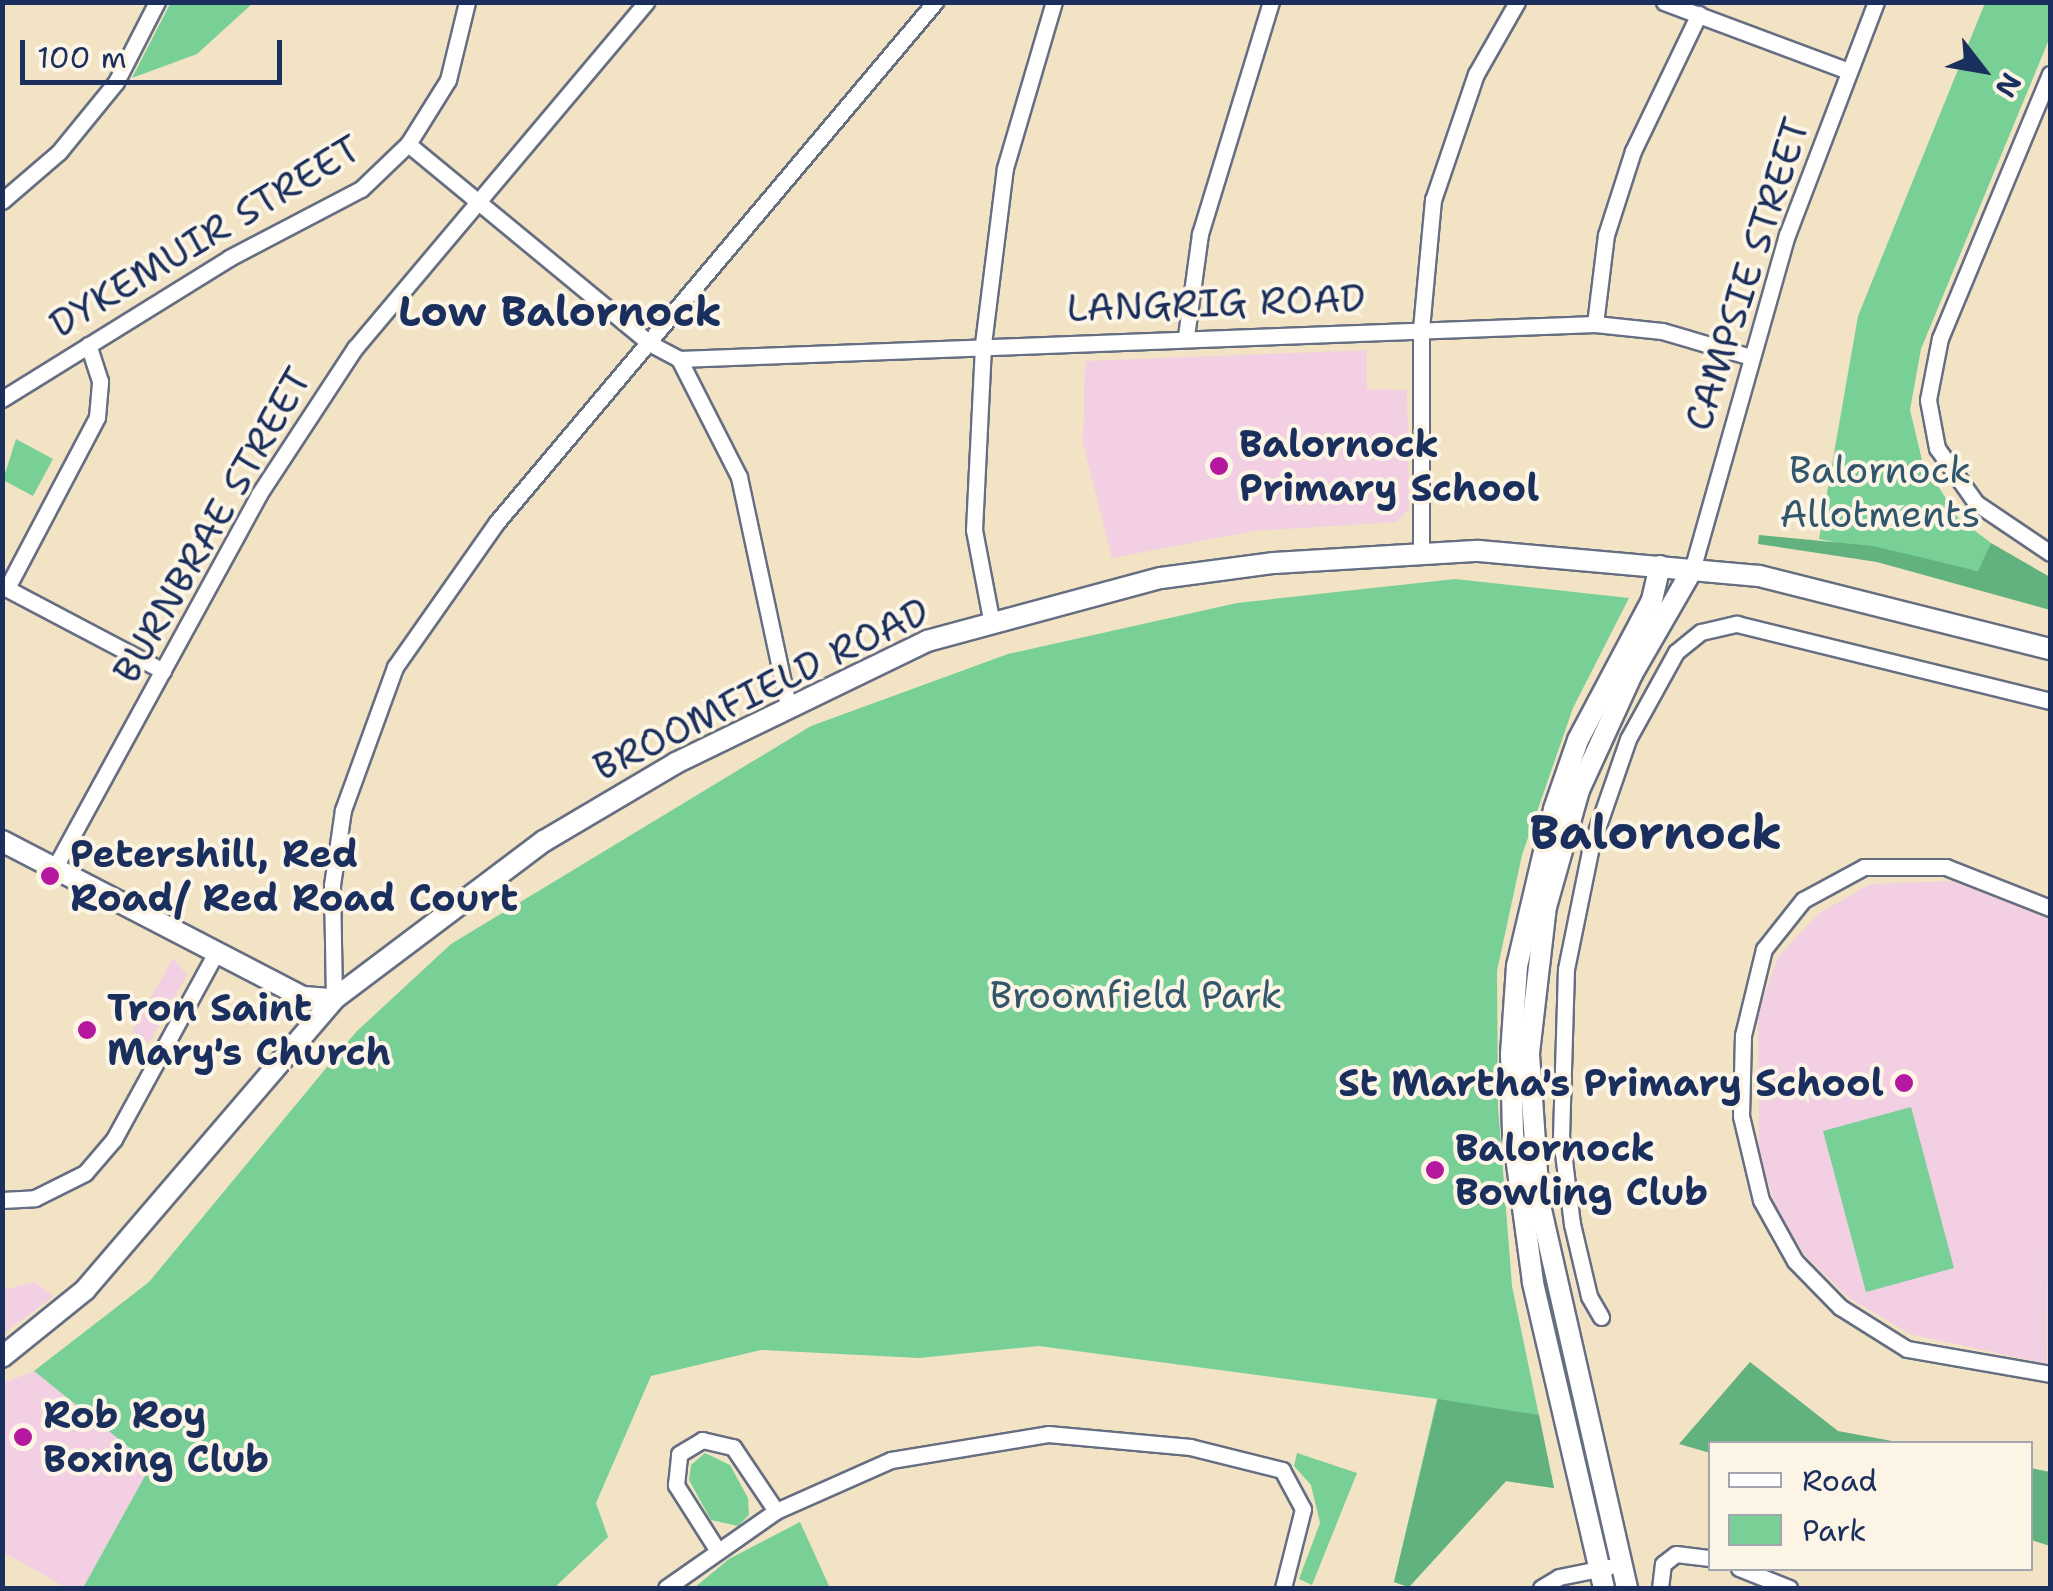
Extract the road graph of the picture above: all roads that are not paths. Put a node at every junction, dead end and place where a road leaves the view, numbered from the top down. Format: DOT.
graph roads {
  1 [pos="157,2"];
  2 [pos="467,2"];
  3 [pos="646,2"];
  4 [pos="935,2"];
  5 [pos="1054,2"];
  6 [pos="1272,2"];
  7 [pos="1517,2"];
  8 [pos="1664,2"];
  9 [pos="1876,2"];
  10 [pos="1699,14"];
  11 [pos="1849,71"];
  12 [pos="2050,74"];
  13 [pos="408,144"];
  14 [pos="2,201"];
  15 [pos="480,201"];
  16 [pos="1596,324"];
  17 [pos="1421,329"];
  18 [pos="1186,336"];
  19 [pos="649,343"];
  20 [pos="983,344"];
  21 [pos="88,345"];
  22 [pos="1751,357"];
  23 [pos="679,359"];
  24 [pos="2,399"];
  25 [pos="1422,554"];
  26 [pos="2050,554"];
  27 [pos="1660,566"];
  28 [pos="1692,570"];
  29 [pos="5,587"];
  30 [pos="991,619"];
  31 [pos="2050,649"];
  32 [pos="163,671"];
  33 [pos="2050,701"];
  34 [pos="788,706"];
  35 [pos="2,840"];
  36 [pos="54,869"];
  37 [pos="2050,908"];
  38 [pos="216,953"];
  39 [pos="1526,967"];
  40 [pos="1566,969"];
  41 [pos="334,999"];
  42 [pos="2,1200"];
  43 [pos="1601,1317"];
  44 [pos="2,1357"];
  45 [pos="2050,1374"];
  46 [pos="776,1511"];
  47 [pos="716,1548"];
  48 [pos="1708,1558"];
  49 [pos="1621,1564"];
  50 [pos="1747,1571"];
  51 [pos="1602,1579"];
  52 [pos="1561,1583"];
  53 [pos="666,1588"];
  54 [pos="1284,1588"];
  55 [pos="1542,1588"];
  56 [pos="1626,1588"];
  57 [pos="1660,1588"];
  58 [pos="1790,1588"];
  1 -- 14 [label="street"];
  2 -- 13 [label="street, DYKEMUIR STREET"];
  3 -- 15 [label="street, BURNBRAE STREET"];
  4 -- 19 [label="street"];
  5 -- 20 [label="street"];
  6 -- 18 [label="street"];
  7 -- 17 [label="street"];
  8 -- 10 [label="street"];
  9 -- 11 [label="street, CAMPSIE STREET"];
  10 -- 11 [label="street"];
  10 -- 16 [label="street"];
  11 -- 22 [label="street, CAMPSIE STREET"];
  12 -- 26 [label="street"];
  13 -- 15 [label="street"];
  13 -- 21 [label="street, DYKEMUIR STREET"];
  15 -- 19 [label="street"];
  15 -- 32 [label="street, BURNBRAE STREET"];
  16 -- 17 [label="street, LANGRIG ROAD"];
  16 -- 22 [label="street, LANGRIG ROAD"];
  17 -- 18 [label="street, LANGRIG ROAD"];
  17 -- 25 [label="street"];
  18 -- 20 [label="street, LANGRIG ROAD"];
  19 -- 23 [label="street"];
  19 -- 41 [label="street"];
  20 -- 23 [label="street, LANGRIG ROAD"];
  20 -- 30 [label="street"];
  21 -- 24 [label="street, DYKEMUIR STREET"];
  21 -- 29 [label="street"];
  22 -- 28 [label="street, CAMPSIE STREET"];
  23 -- 34 [label="street"];
  25 -- 27 [label="street, BROOMFIELD ROAD"];
  25 -- 30 [label="street, BROOMFIELD ROAD"];
  27 -- 28 [label="street, BROOMFIELD ROAD"];
  27 -- 39 [label="street"];
  28 -- 31 [label="street, BROOMFIELD ROAD"];
  28 -- 39 [label="street"];
  29 -- 32 [label="street"];
  30 -- 34 [label="street, BROOMFIELD ROAD"];
  32 -- 36 [label="street, BURNBRAE STREET"];
  33 -- 40 [label="street"];
  34 -- 41 [label="street, BROOMFIELD ROAD"];
  35 -- 36 [label="street"];
  36 -- 38 [label="street"];
  37 -- 45 [label="street"];
  38 -- 41 [label="street"];
  38 -- 42 [label="street"];
  39 -- 40 [label="street"];
  39 -- 49 [label="street"];
  39 -- 51 [label="street"];
  40 -- 43 [label="street"];
  41 -- 44 [label="street, BROOMFIELD ROAD"];
  46 -- 47 [label="street"];
  46 -- 47 [label="street"];
  46 -- 54 [label="street"];
  47 -- 53 [label="street"];
  48 -- 57 [label="street"];
  49 -- 51 [label="street"];
  49 -- 56 [label="street"];
  50 -- 58 [label="street"];
  51 -- 52 [label="street"];
  52 -- 55 [label="street"];
}
